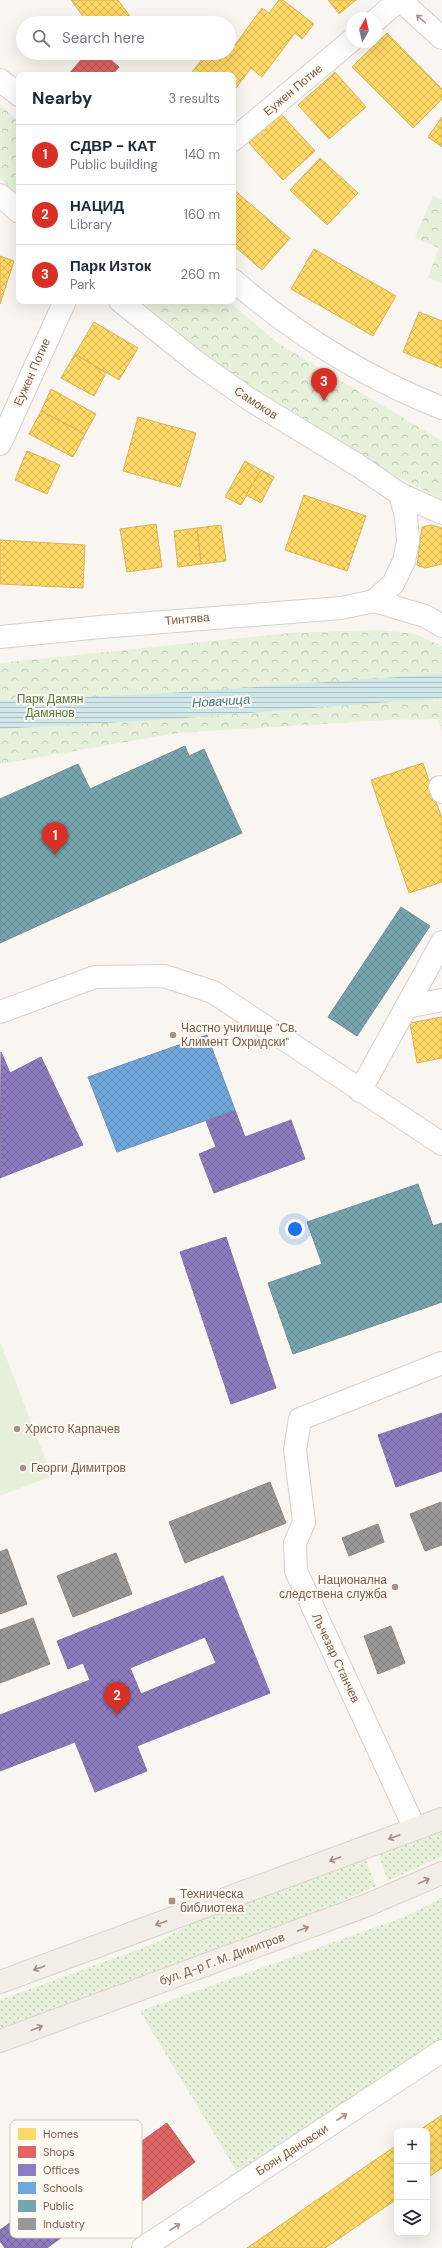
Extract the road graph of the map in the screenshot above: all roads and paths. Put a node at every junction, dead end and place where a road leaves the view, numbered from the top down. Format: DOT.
graph roads {
  1 [pos="400,0"];
  2 [pos="382,15"];
  3 [pos="442,38"];
  4 [pos="346,45"];
  5 [pos="0,80"];
  6 [pos="16,92"];
  7 [pos="236,137"];
  8 [pos="0,195"];
  9 [pos="16,209"];
  10 [pos="236,283"];
  11 [pos="64,304"];
  12 [pos="124,304"];
  13 [pos="442,408"];
  14 [pos="0,444"];
  15 [pos="400,494"];
  16 [pos="442,513"];
  17 [pos="374,601"];
  18 [pos="442,626"];
  19 [pos="0,637"];
  20 [pos="442,942"];
  21 [pos="442,1000"];
  22 [pos="406,1007"];
  23 [pos="0,1012"];
  24 [pos="360,1091"];
  25 [pos="442,1144"];
  26 [pos="442,1363"];
  27 [pos="442,1819"];
  28 [pos="415,1829"];
  29 [pos="442,1873"];
  30 [pos="0,1982"];
  31 [pos="0,2041"];
  32 [pos="442,2051"];
  33 [pos="143,2248"];
  1 -- 2 [label="street"];
  3 -- 1 [label="street, one-way"];
  4 -- 7 [label="street, Еужен Потие"];
  5 -- 6 [label="street"];
  8 -- 9 [label="street"];
  10 -- 13 [label="street"];
  11 -- 14 [label="street, Еужен Потие"];
  12 -- 15 [label="street, Самоков"];
  15 -- 16 [label="street, Самоков"];
  15 -- 17 [label="street"];
  17 -- 18 [label="street"];
  17 -- 19 [label="street, Тинтява"];
  20 -- 22 [label="street"];
  21 -- 22 [label="street"];
  22 -- 24 [label="street"];
  23 -- 24 [label="street"];
  24 -- 25 [label="street"];
  26 -- 28 [label="street, Лъчезар Станчев"];
  27 -- 28 [label="main road"];
  28 -- 30 [label="main road, one-way"];
  31 -- 29 [label="main road, бул. Д-р Г. М. Димитров, one-way"];
  33 -- 32 [label="street, Боян Дановски, one-way"];
}
